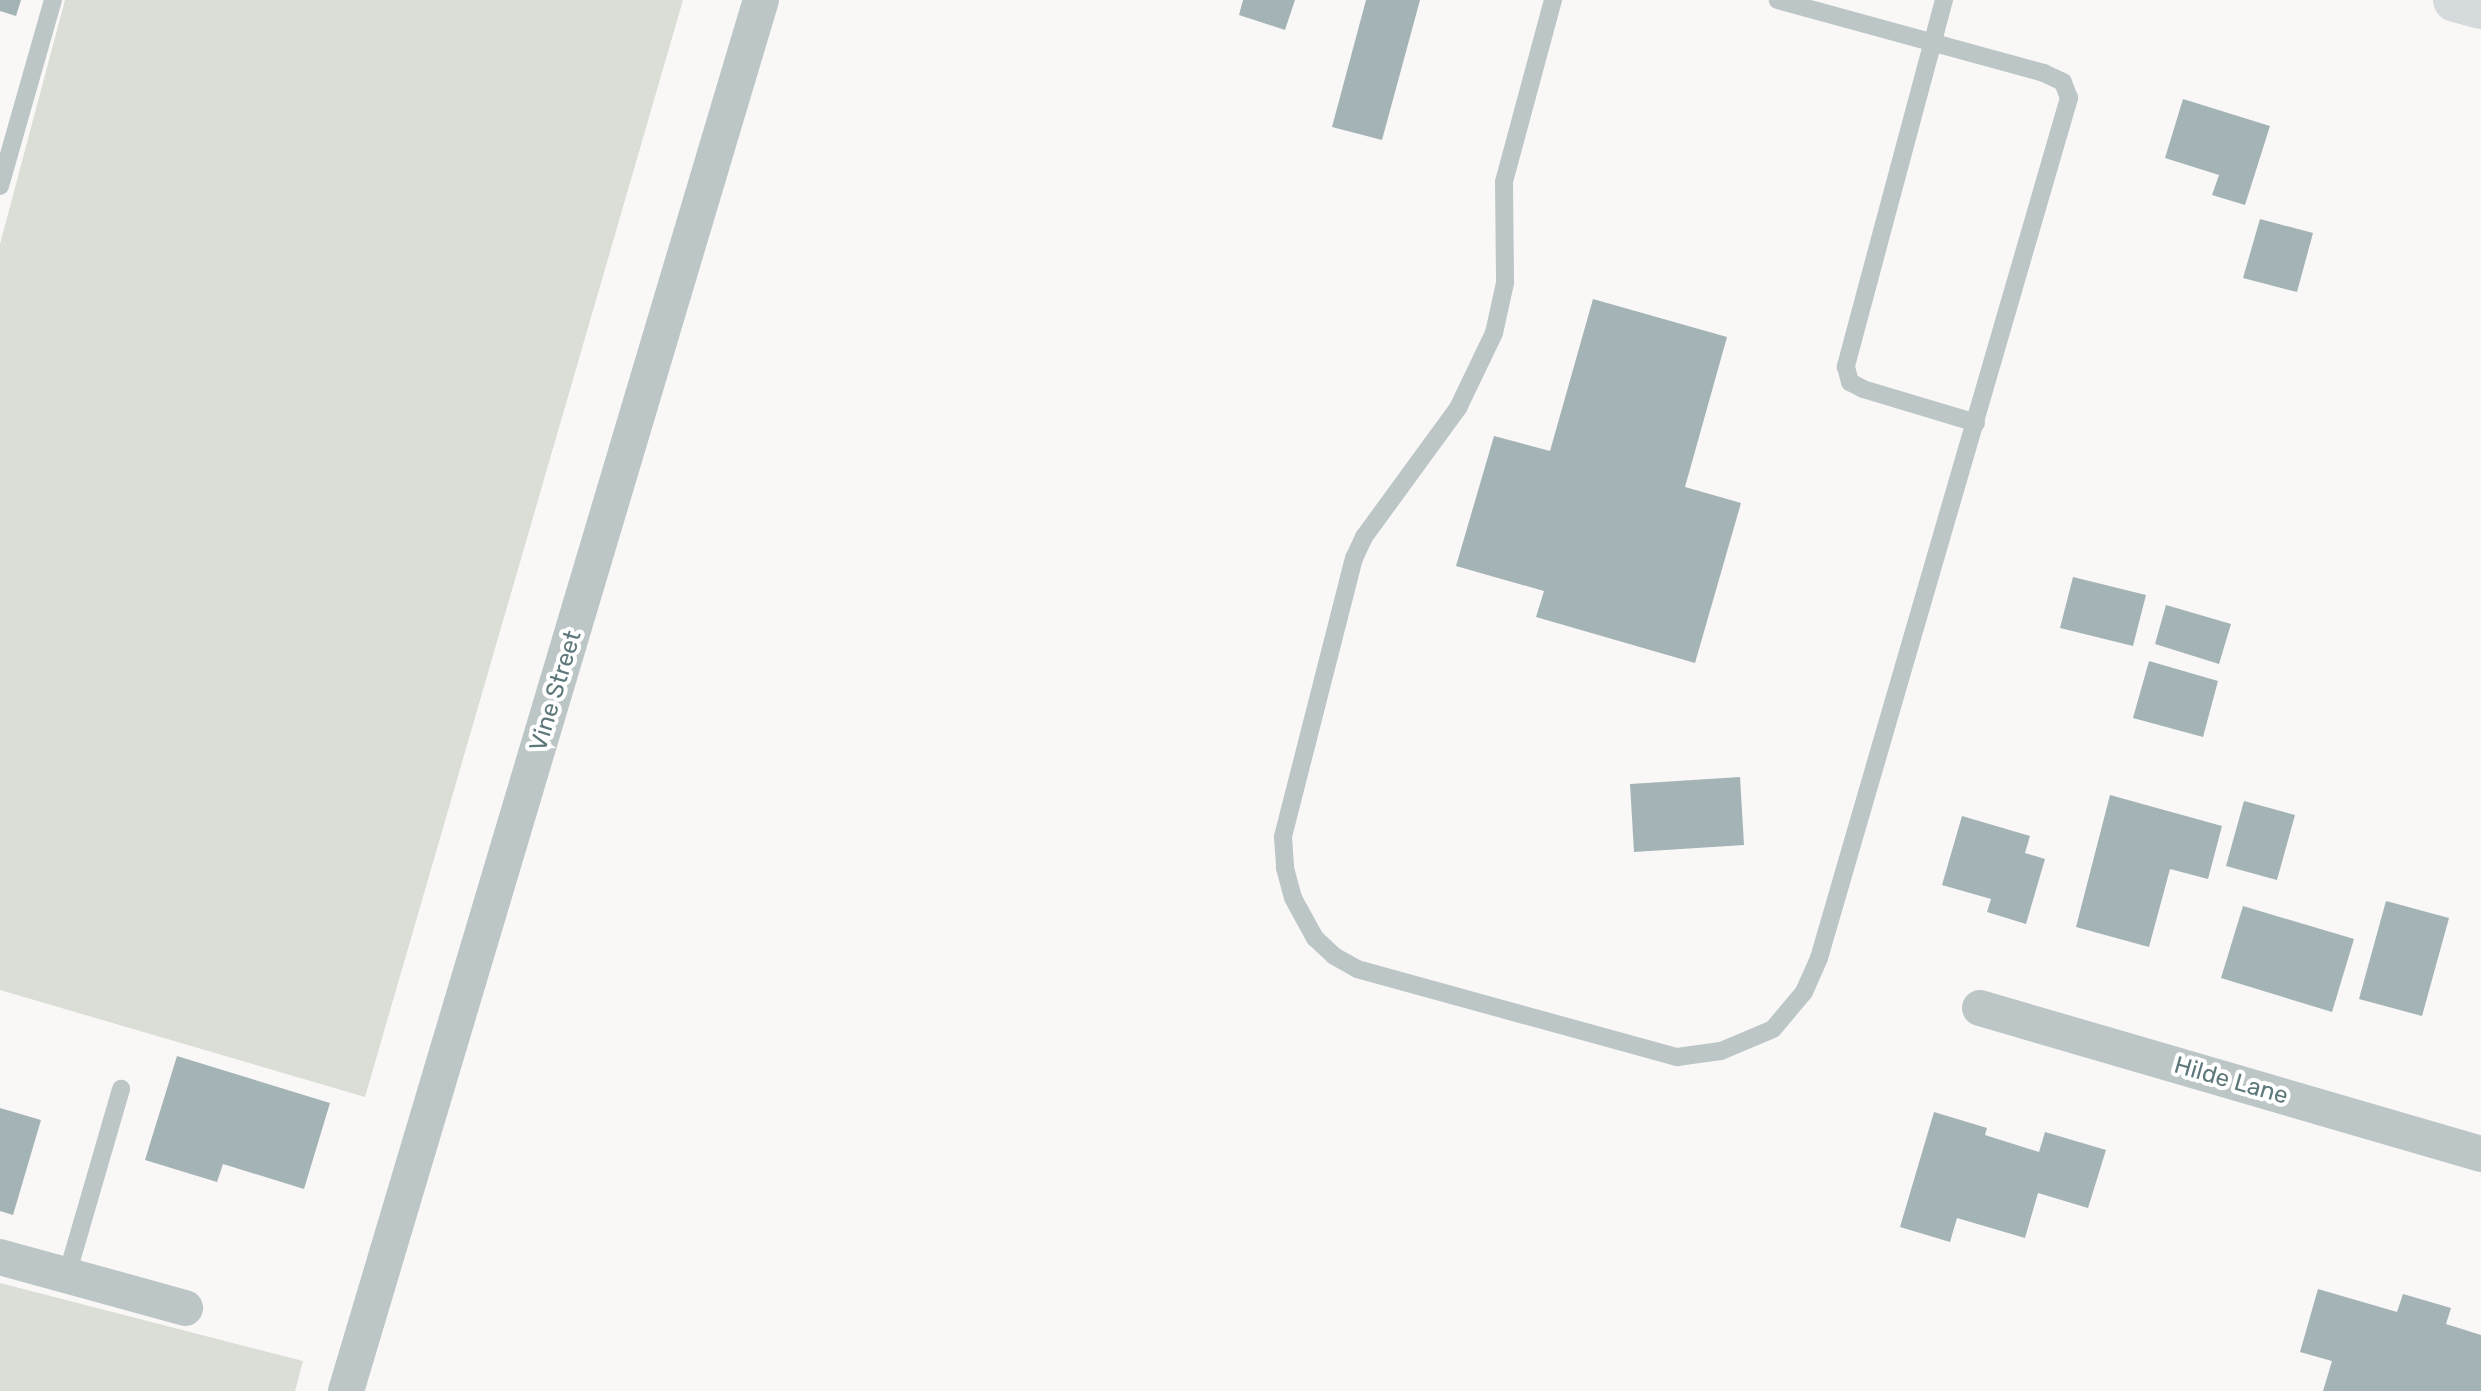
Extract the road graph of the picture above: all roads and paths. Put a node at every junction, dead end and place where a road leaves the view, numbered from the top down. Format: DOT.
graph roads {
  1 [pos="53,0"];
  2 [pos="761,0"];
  3 [pos="1553,0"];
  4 [pos="1778,0"];
  5 [pos="1944,0"];
  6 [pos="2455,0"];
  7 [pos="2481,7"];
  8 [pos="1932,43"];
  9 [pos="0,186"];
  10 [pos="1976,423"];
  11 [pos="1980,1008"];
  12 [pos="121,1089"];
  13 [pos="2481,1154"];
  14 [pos="0,1257"];
  15 [pos="67,1275"];
  16 [pos="185,1308"];
  17 [pos="348,1386"];
  1 -- 9 [label="lane"];
  2 -- 17 [label="street, Vine Street"];
  3 -- 10 [label="lane"];
  4 -- 8 [label="lane"];
  5 -- 8 [label="lane"];
  6 -- 7 [label="main road"];
  8 -- 10 [label="lane"];
  8 -- 10 [label="lane"];
  11 -- 13 [label="street, Hilde Lane"];
  12 -- 15 [label="lane"];
  14 -- 15 [label="street"];
  15 -- 16 [label="street"];
}
